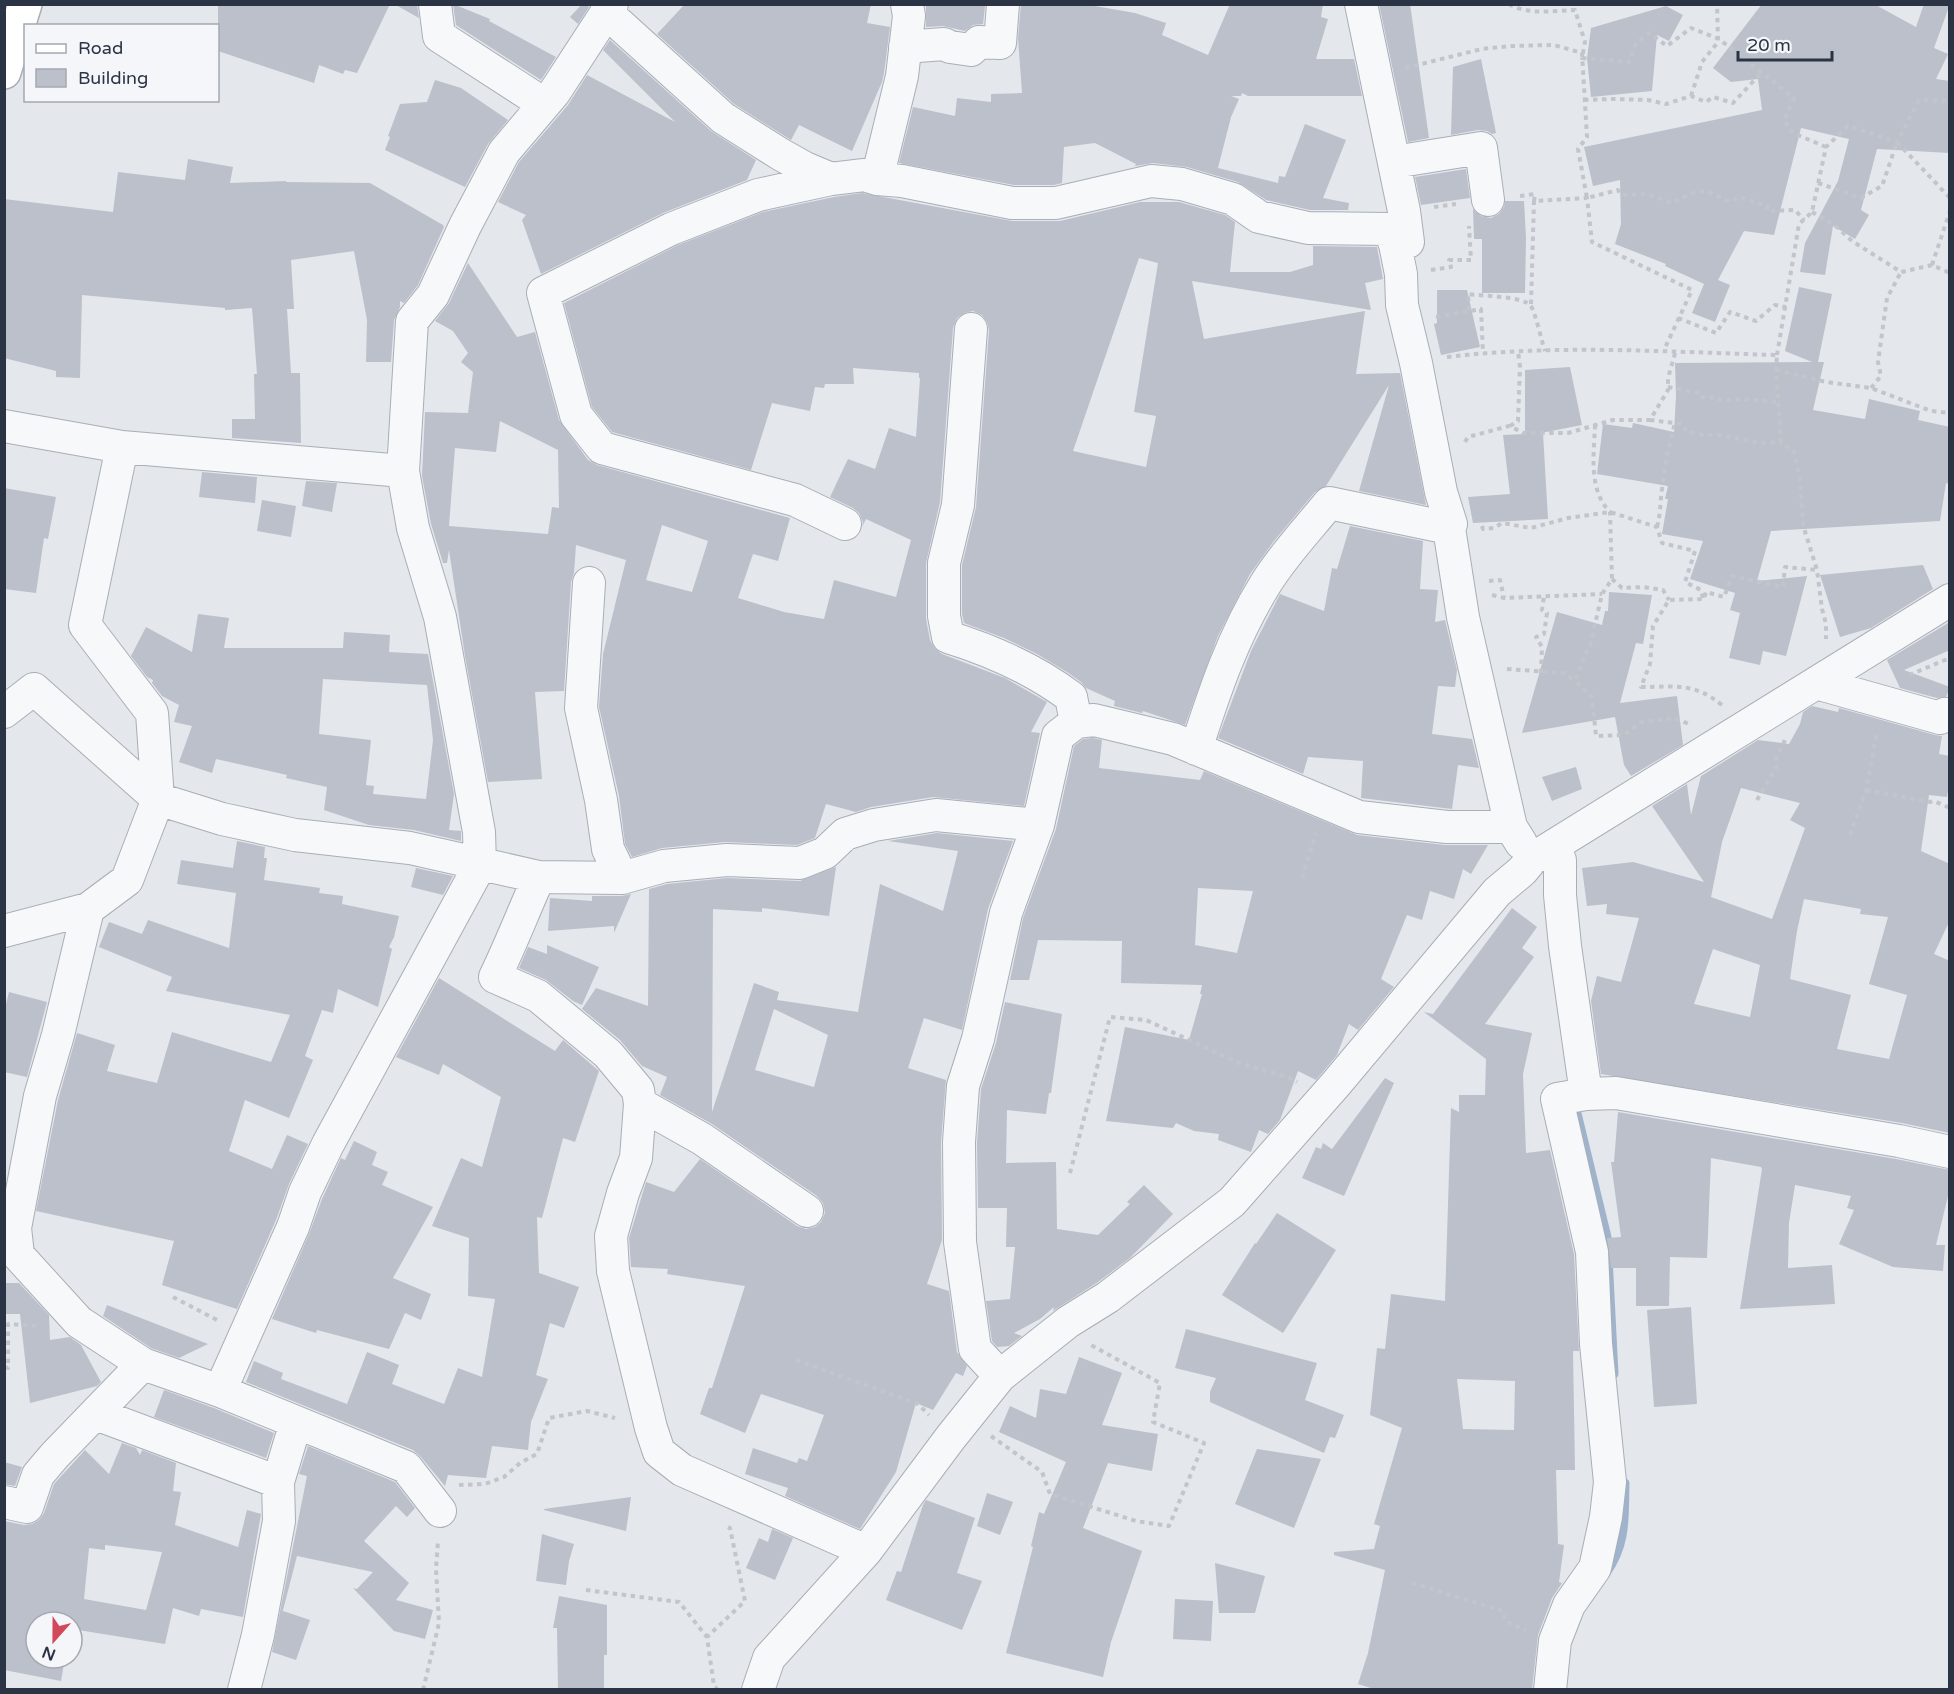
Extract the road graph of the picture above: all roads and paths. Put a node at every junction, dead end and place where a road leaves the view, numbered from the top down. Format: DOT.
graph roads {
  1 [pos="25,4"];
  2 [pos="435,4"];
  3 [pos="907,4"];
  4 [pos="1003,4"];
  5 [pos="1361,4"];
  6 [pos="1509,4"];
  7 [pos="1717,4"];
  8 [pos="609,8"];
  9 [pos="1719,39"];
  10 [pos="905,47"];
  11 [pos="1582,58"];
  12 [pos="4,72"];
  13 [pos="1761,73"];
  14 [pos="1376,75"];
  15 [pos="1692,96"];
  16 [pos="1584,100"];
  17 [pos="1950,101"];
  18 [pos="544,104"];
  19 [pos="1897,142"];
  20 [pos="1826,147"];
  21 [pos="1394,162"];
  22 [pos="831,179"];
  23 [pos="877,179"];
  24 [pos="1818,183"];
  25 [pos="1587,198"];
  26 [pos="1950,198"];
  27 [pos="1478,201"];
  28 [pos="1534,201"];
  29 [pos="1404,211"];
  30 [pos="1950,211"];
  31 [pos="1812,212"];
  32 [pos="1804,220"];
  33 [pos="1395,244"];
  34 [pos="1932,265"];
  35 [pos="1901,272"];
  36 [pos="1950,273"];
  37 [pos="1401,274"];
  38 [pos="1530,305"];
  39 [pos="1786,307"];
  40 [pos="1469,310"];
  41 [pos="1433,317"];
  42 [pos="1678,318"];
  43 [pos="971,329"];
  44 [pos="1664,350"];
  45 [pos="1676,350"];
  46 [pos="1518,351"];
  47 [pos="1545,351"];
  48 [pos="1483,353"];
  49 [pos="1777,355"];
  50 [pos="1444,357"];
  51 [pos="1776,370"];
  52 [pos="1668,387"];
  53 [pos="1871,388"];
  54 [pos="1778,402"];
  55 [pos="1950,412"];
  56 [pos="1650,420"];
  57 [pos="1675,423"];
  58 [pos="1596,425"];
  59 [pos="4,426"];
  60 [pos="1509,426"];
  61 [pos="1781,442"];
  62 [pos="1463,445"];
  63 [pos="122,447"];
  64 [pos="403,471"];
  65 [pos="1610,512"];
  66 [pos="845,524"];
  67 [pos="1450,526"];
  68 [pos="1657,526"];
  69 [pos="1483,529"];
  70 [pos="1485,540"];
  71 [pos="1817,570"];
  72 [pos="1487,571"];
  73 [pos="1612,579"];
  74 [pos="589,583"];
  75 [pos="1458,588"];
  76 [pos="1602,594"];
  77 [pos="1544,596"];
  78 [pos="1504,598"];
  79 [pos="1704,599"];
  80 [pos="1669,600"];
  81 [pos="1950,600"];
  82 [pos="1541,673"];
  83 [pos="1477,674"];
  84 [pos="1823,679"];
  85 [pos="1575,681"];
  86 [pos="1881,701"];
  87 [pos="1716,709"];
  88 [pos="1774,710"];
  89 [pos="4,712"];
  90 [pos="1950,716"];
  91 [pos="1695,721"];
  92 [pos="1076,722"];
  93 [pos="1196,749"];
  94 [pos="1866,790"];
  95 [pos="158,798"];
  96 [pos="1757,800"];
  97 [pos="1325,803"];
  98 [pos="1950,808"];
  99 [pos="1038,825"];
  100 [pos="1511,827"];
  101 [pos="1850,835"];
  102 [pos="1542,853"];
  103 [pos="480,865"];
  104 [pos="539,877"];
  105 [pos="622,878"];
  106 [pos="1302,878"];
  107 [pos="88,909"];
  108 [pos="4,931"];
  109 [pos="1577,1096"];
  110 [pos="1323,1099"];
  111 [pos="640,1104"];
  112 [pos="1950,1152"];
  113 [pos="1070,1173"];
  114 [pos="807,1212"];
  115 [pos="173,1297"];
  116 [pos="63,1302"];
  117 [pos="1068,1322"];
  118 [pos="244,1334"];
  119 [pos="796,1360"];
  120 [pos="143,1364"];
  121 [pos="4,1367"];
  122 [pos="1000,1376"];
  123 [pos="220,1391"];
  124 [pos="96,1414"];
  125 [pos="296,1422"];
  126 [pos="651,1428"];
  127 [pos="958,1428"];
  128 [pos="278,1482"];
  129 [pos="4,1502"];
  130 [pos="440,1511"];
  131 [pos="720,1523"];
  132 [pos="866,1551"];
  133 [pos="1412,1583"];
  134 [pos="586,1590"];
  135 [pos="706,1637"];
  136 [pos="1555,1641"];
  137 [pos="244,1689"];
  138 [pos="423,1689"];
  139 [pos="718,1689"];
  140 [pos="758,1689"];
  141 [pos="1550,1689"];
  1 -- 12 [label="street"];
  2 -- 18 [label="street"];
  3 -- 10 [label="street"];
  4 -- 10 [label="street"];
  5 -- 14 [label="street"];
  6 -- 11 [label="path"];
  7 -- 9 [label="path"];
  8 -- 18 [label="street"];
  8 -- 22 [label="street"];
  9 -- 11 [label="path"];
  9 -- 13 [label="path"];
  9 -- 15 [label="path"];
  10 -- 23 [label="street"];
  11 -- 14 [label="path"];
  11 -- 16 [label="path"];
  13 -- 15 [label="path"];
  13 -- 20 [label="path"];
  14 -- 21 [label="street"];
  15 -- 16 [label="path"];
  16 -- 25 [label="path"];
  17 -- 19 [label="path"];
  18 -- 64 [label="street"];
  19 -- 20 [label="path"];
  19 -- 24 [label="path"];
  19 -- 26 [label="path"];
  20 -- 24 [label="path"];
  21 -- 27 [label="street"];
  21 -- 29 [label="street"];
  22 -- 23 [label="street"];
  22 -- 66 [label="street"];
  23 -- 33 [label="street"];
  24 -- 31 [label="path"];
  25 -- 28 [label="path"];
  25 -- 32 [label="path"];
  25 -- 42 [label="path"];
  27 -- 28 [label="path"];
  27 -- 29 [label="path"];
  27 -- 37 [label="path"];
  28 -- 38 [label="path"];
  29 -- 33 [label="street"];
  30 -- 34 [label="path"];
  31 -- 32 [label="path"];
  31 -- 35 [label="path"];
  32 -- 39 [label="path"];
  33 -- 37 [label="street"];
  34 -- 35 [label="path"];
  34 -- 36 [label="path"];
  35 -- 53 [label="path"];
  37 -- 67 [label="street"];
  38 -- 40 [label="path"];
  38 -- 47 [label="path"];
  39 -- 42 [label="path"];
  39 -- 49 [label="path"];
  40 -- 41 [label="path"];
  40 -- 48 [label="path"];
  42 -- 44 [label="path"];
  43 -- 92 [label="street"];
  44 -- 45 [label="path"];
  44 -- 47 [label="path"];
  45 -- 49 [label="path"];
  45 -- 52 [label="path"];
  46 -- 47 [label="path"];
  46 -- 48 [label="path"];
  46 -- 60 [label="path"];
  48 -- 50 [label="path"];
  49 -- 51 [label="path"];
  51 -- 53 [label="path"];
  51 -- 54 [label="path"];
  52 -- 54 [label="path"];
  52 -- 56 [label="path"];
  53 -- 55 [label="path"];
  54 -- 61 [label="path"];
  56 -- 57 [label="path"];
  56 -- 58 [label="path"];
  57 -- 61 [label="path"];
  57 -- 68 [label="path"];
  58 -- 60 [label="path"];
  58 -- 65 [label="path"];
  59 -- 63 [label="street"];
  60 -- 62 [label="path"];
  61 -- 71 [label="path"];
  63 -- 64 [label="street"];
  63 -- 95 [label="street"];
  64 -- 103 [label="street"];
  65 -- 68 [label="path"];
  65 -- 69 [label="path"];
  65 -- 73 [label="path"];
  67 -- 69 [label="path"];
  67 -- 75 [label="street"];
  67 -- 93 [label="street"];
  68 -- 79 [label="path"];
  69 -- 70 [label="path"];
  71 -- 79 [label="path"];
  71 -- 84 [label="path"];
  72 -- 78 [label="path"];
  73 -- 76 [label="path"];
  73 -- 80 [label="path"];
  74 -- 105 [label="street"];
  75 -- 78 [label="path"];
  75 -- 83 [label="street"];
  76 -- 77 [label="path"];
  76 -- 85 [label="path"];
  77 -- 78 [label="path"];
  77 -- 82 [label="path"];
  79 -- 80 [label="path"];
  80 -- 87 [label="path"];
  81 -- 84 [label="street"];
  82 -- 83 [label="path"];
  82 -- 85 [label="path"];
  83 -- 100 [label="street"];
  84 -- 86 [label="street"];
  84 -- 88 [label="street"];
  85 -- 91 [label="path"];
  86 -- 90 [label="street"];
  86 -- 94 [label="path"];
  88 -- 96 [label="path"];
  88 -- 102 [label="street"];
  89 -- 95 [label="street"];
  92 -- 93 [label="street"];
  92 -- 99 [label="street"];
  93 -- 97 [label="street"];
  94 -- 98 [label="path"];
  94 -- 101 [label="path"];
  95 -- 103 [label="street"];
  95 -- 107 [label="street"];
  97 -- 100 [label="street"];
  97 -- 106 [label="path"];
  99 -- 105 [label="street"];
  99 -- 122 [label="street"];
  100 -- 102 [label="street"];
  102 -- 109 [label="street"];
  102 -- 110 [label="street"];
  103 -- 104 [label="street"];
  103 -- 118 [label="street"];
  104 -- 105 [label="street"];
  104 -- 111 [label="street"];
  107 -- 108 [label="street"];
  107 -- 116 [label="street"];
  109 -- 112 [label="street"];
  109 -- 136 [label="street"];
  110 -- 113 [label="path"];
  110 -- 117 [label="street"];
  111 -- 114 [label="street"];
  111 -- 126 [label="street"];
  115 -- 118 [label="path"];
  116 -- 120 [label="street"];
  116 -- 121 [label="path"];
  117 -- 122 [label="street"];
  117 -- 127 [label="path"];
  118 -- 123 [label="street"];
  119 -- 127 [label="path"];
  120 -- 123 [label="street"];
  120 -- 124 [label="street"];
  122 -- 127 [label="street"];
  123 -- 125 [label="street"];
  124 -- 128 [label="street"];
  124 -- 129 [label="street"];
  125 -- 128 [label="street"];
  125 -- 130 [label="street"];
  126 -- 130 [label="path"];
  126 -- 132 [label="street"];
  127 -- 132 [label="street"];
  128 -- 137 [label="street"];
  130 -- 138 [label="path"];
  131 -- 135 [label="path"];
  132 -- 140 [label="street"];
  133 -- 136 [label="path"];
  134 -- 135 [label="path"];
  135 -- 139 [label="path"];
  136 -- 141 [label="street"];
}
